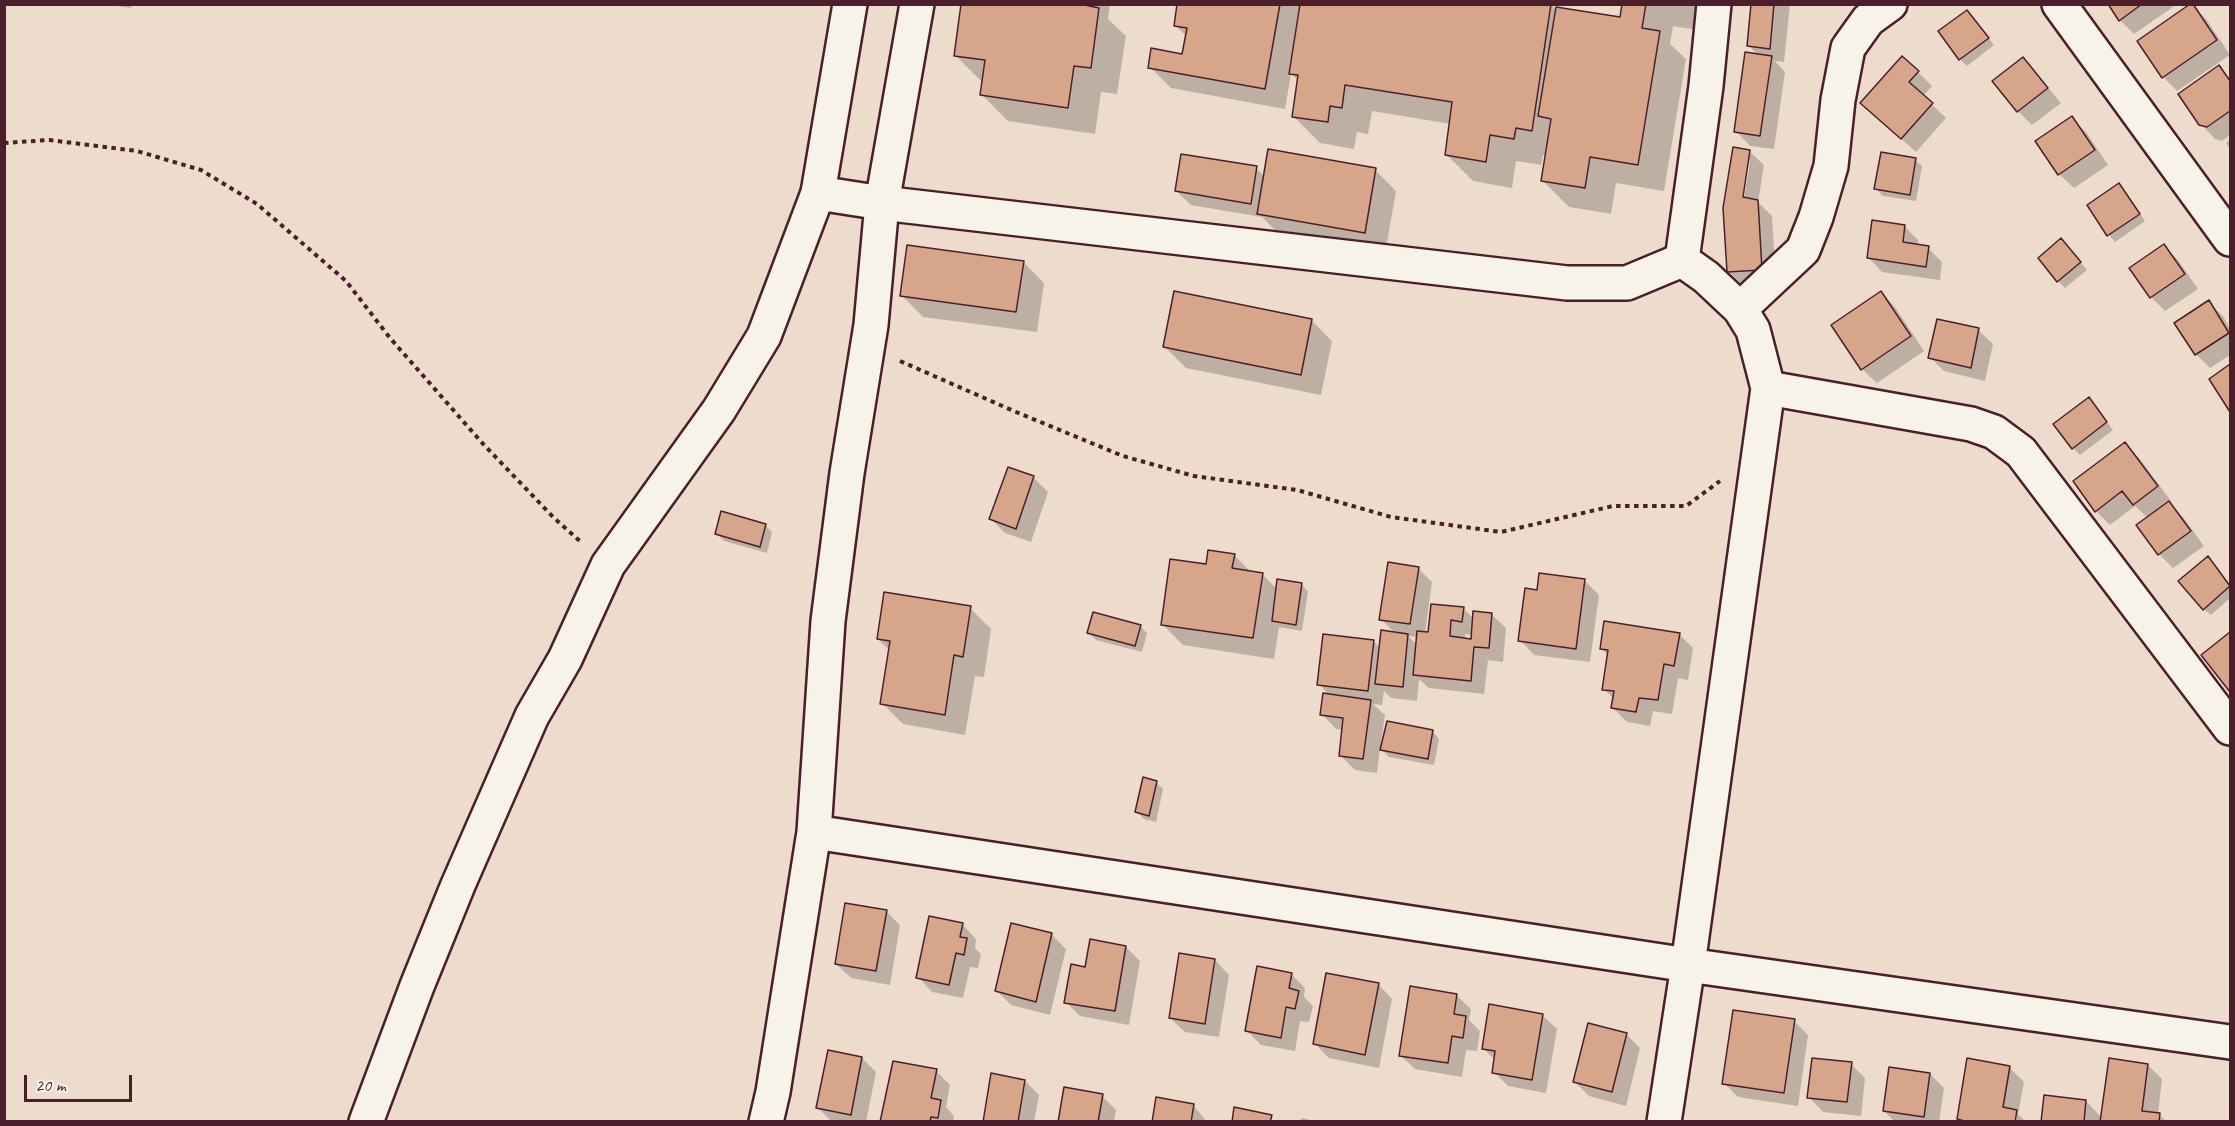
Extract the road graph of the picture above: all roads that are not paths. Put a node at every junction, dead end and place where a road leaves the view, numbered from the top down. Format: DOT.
graph roads {
  1 [pos="850,4"];
  2 [pos="917,4"];
  3 [pos="1714,4"];
  4 [pos="1890,4"];
  5 [pos="2059,4"];
  6 [pos="818,193"];
  7 [pos="882,203"];
  8 [pos="2230,239"];
  9 [pos="1682,260"];
  10 [pos="1740,309"];
  11 [pos="1768,388"];
  12 [pos="2230,728"];
  13 [pos="814,832"];
  14 [pos="1688,965"];
  15 [pos="2230,1042"];
  16 [pos="366,1122"];
  17 [pos="766,1122"];
  18 [pos="1664,1122"];
  1 -- 6 [label="street"];
  2 -- 7 [label="street"];
  3 -- 9 [label="street"];
  4 -- 10 [label="street"];
  5 -- 8 [label="street"];
  6 -- 7 [label="street"];
  6 -- 16 [label="street"];
  7 -- 9 [label="street"];
  7 -- 13 [label="street"];
  9 -- 10 [label="street"];
  10 -- 11 [label="street"];
  11 -- 12 [label="street"];
  11 -- 14 [label="street"];
  13 -- 14 [label="street"];
  13 -- 17 [label="street"];
  14 -- 15 [label="street"];
  14 -- 18 [label="street"];
}
